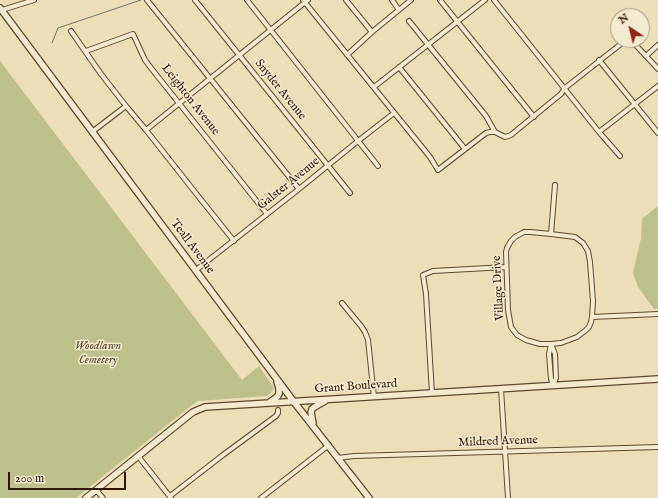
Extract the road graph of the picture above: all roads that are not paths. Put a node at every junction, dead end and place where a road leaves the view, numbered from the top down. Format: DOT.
graph roads {
  1 [pos="34,0"];
  2 [pos="147,0"];
  3 [pos="195,0"];
  4 [pos="247,0"];
  5 [pos="346,0"];
  6 [pos="392,0"];
  7 [pos="411,0"];
  8 [pos="440,0"];
  9 [pos="485,0"];
  10 [pos="494,0"];
  11 [pos="305,1"];
  12 [pos="1,9"];
  13 [pos="400,10"];
  14 [pos="409,21"];
  15 [pos="457,21"];
  16 [pos="271,30"];
  17 [pos="71,31"];
  18 [pos="372,32"];
  19 [pos="428,44"];
  20 [pos="658,45"];
  21 [pos="615,48"];
  22 [pos="638,48"];
  23 [pos="86,51"];
  24 [pos="347,54"];
  25 [pos="239,55"];
  26 [pos="646,56"];
  27 [pos="599,60"];
  28 [pos="399,67"];
  29 [pos="658,70"];
  30 [pos="210,78"];
  31 [pos="658,86"];
  32 [pos="374,87"];
  33 [pos="565,88"];
  34 [pos="180,104"];
  35 [pos="635,104"];
  36 [pos="126,106"];
  37 [pos="394,113"];
  38 [pos="534,117"];
  39 [pos="146,130"];
  40 [pos="92,132"];
  41 [pos="495,132"];
  42 [pos="600,132"];
  43 [pos="658,133"];
  44 [pos="358,141"];
  45 [pos="465,149"];
  46 [pos="620,156"];
  47 [pos="328,165"];
  48 [pos="378,166"];
  49 [pos="555,185"];
  50 [pos="299,189"];
  51 [pos="350,192"];
  52 [pos="267,214"];
  53 [pos="551,234"];
  54 [pos="234,241"];
  55 [pos="506,266"];
  56 [pos="196,270"];
  57 [pos="342,303"];
  58 [pos="658,314"];
  59 [pos="592,316"];
  60 [pos="551,344"];
  61 [pos="274,374"];
  62 [pos="658,379"];
  63 [pos="553,386"];
  64 [pos="501,389"];
  65 [pos="432,393"];
  66 [pos="374,397"];
  67 [pos="327,400"];
  68 [pos="294,402"];
  69 [pos="268,403"];
  70 [pos="278,410"];
  71 [pos="313,425"];
  72 [pos="328,445"];
  73 [pos="658,447"];
  74 [pos="505,452"];
  75 [pos="138,456"];
  76 [pos="338,458"];
  77 [pos="96,490"];
  78 [pos="170,497"];
  79 [pos="86,498"];
  80 [pos="102,498"];
  81 [pos="261,498"];
  82 [pos="369,498"];
  83 [pos="508,498"];
  1 -- 12 [label="street"];
  2 -- 30 [label="street"];
  3 -- 25 [label="street, Snyder Avenue"];
  4 -- 16 [label="street"];
  5 -- 18 [label="street"];
  6 -- 13 [label="street"];
  7 -- 13 [label="street"];
  8 -- 15 [label="street"];
  9 -- 15 [label="street"];
  10 -- 33 [label="street"];
  11 -- 16 [label="street"];
  11 -- 24 [label="street"];
  12 -- 40 [label="street, Teall Avenue"];
  13 -- 18 [label="street"];
  14 -- 19 [label="street"];
  15 -- 19 [label="street"];
  15 -- 38 [label="street"];
  16 -- 25 [label="street"];
  16 -- 44 [label="street"];
  17 -- 23 [label="street"];
  18 -- 24 [label="street"];
  19 -- 28 [label="street"];
  19 -- 41 [label="street"];
  20 -- 26 [label="street"];
  21 -- 27 [label="street"];
  22 -- 26 [label="street"];
  23 -- 34 [label="street, Leighton Avenue"];
  23 -- 36 [label="street"];
  24 -- 32 [label="street"];
  25 -- 30 [label="street"];
  25 -- 47 [label="street, Snyder Avenue"];
  26 -- 29 [label="street"];
  27 -- 33 [label="street"];
  27 -- 35 [label="street"];
  28 -- 32 [label="street"];
  28 -- 45 [label="street"];
  30 -- 34 [label="street"];
  30 -- 50 [label="street"];
  31 -- 35 [label="street"];
  32 -- 37 [label="street"];
  33 -- 38 [label="street"];
  33 -- 42 [label="street"];
  34 -- 39 [label="street"];
  34 -- 52 [label="street, Leighton Avenue"];
  35 -- 42 [label="street"];
  35 -- 43 [label="street"];
  36 -- 39 [label="street"];
  36 -- 40 [label="street"];
  37 -- 44 [label="street, Galster Avenue"];
  37 -- 45 [label="street"];
  38 -- 41 [label="street"];
  39 -- 54 [label="street"];
  40 -- 56 [label="street, Teall Avenue"];
  41 -- 45 [label="street"];
  42 -- 46 [label="street"];
  44 -- 47 [label="street, Galster Avenue"];
  44 -- 48 [label="street"];
  47 -- 50 [label="street, Galster Avenue"];
  47 -- 51 [label="street, Snyder Avenue"];
  49 -- 53 [label="street"];
  50 -- 52 [label="street, Galster Avenue"];
  52 -- 54 [label="street, Galster Avenue"];
  53 -- 55 [label="street, Village Drive"];
  53 -- 59 [label="street, Village Drive"];
  54 -- 56 [label="street, Galster Avenue"];
  55 -- 60 [label="street, Village Drive"];
  55 -- 65 [label="street"];
  56 -- 61 [label="street, Teall Avenue"];
  57 -- 66 [label="street"];
  58 -- 59 [label="street"];
  59 -- 60 [label="street, Village Drive"];
  60 -- 63 [label="street"];
  61 -- 68 [label="street, Teall Avenue"];
  61 -- 69 [label="street"];
  62 -- 63 [label="street, Grant Boulevard"];
  63 -- 64 [label="street, Grant Boulevard"];
  64 -- 65 [label="street, Grant Boulevard"];
  64 -- 74 [label="street"];
  65 -- 66 [label="street, Grant Boulevard"];
  66 -- 67 [label="street, Grant Boulevard"];
  67 -- 68 [label="street, Grant Boulevard"];
  67 -- 71 [label="street"];
  68 -- 69 [label="street, Grant Boulevard"];
  68 -- 71 [label="street, Teall Avenue"];
  69 -- 75 [label="street, Grant Boulevard"];
  70 -- 78 [label="street"];
  71 -- 72 [label="street, Teall Avenue"];
  72 -- 76 [label="street, Teall Avenue"];
  72 -- 81 [label="street"];
  73 -- 74 [label="street, Mildred Avenue"];
  74 -- 76 [label="street, Mildred Avenue"];
  74 -- 83 [label="street"];
  75 -- 77 [label="street, Grant Boulevard"];
  75 -- 78 [label="street"];
  76 -- 82 [label="street, Teall Avenue"];
  77 -- 79 [label="street, Grant Boulevard"];
  77 -- 80 [label="street"];
}
